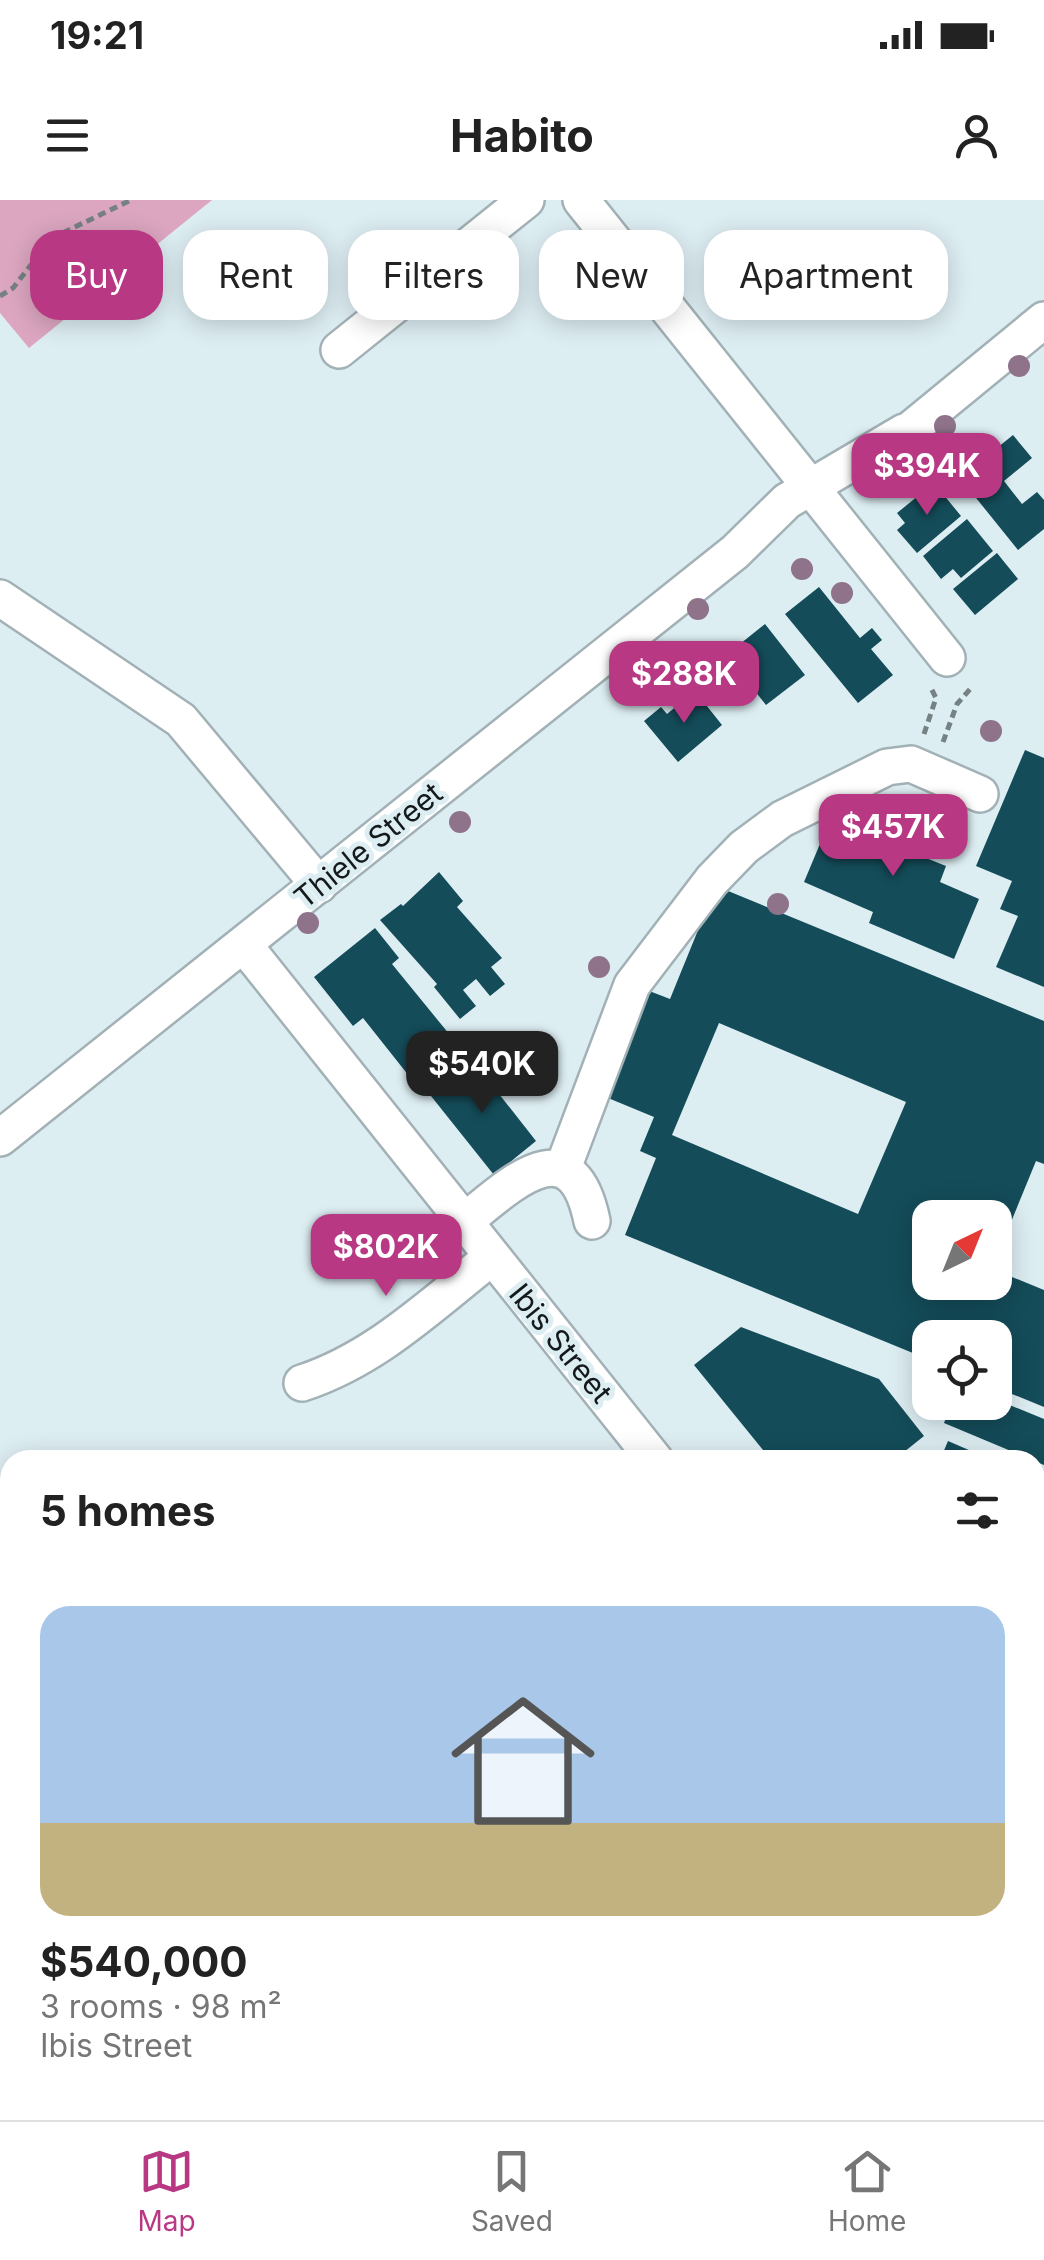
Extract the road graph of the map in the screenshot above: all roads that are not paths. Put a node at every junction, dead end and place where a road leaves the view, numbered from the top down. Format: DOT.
graph roads {
  1 [pos="526,200"];
  2 [pos="581,200"];
  3 [pos="1044,320"];
  4 [pos="338,350"];
  5 [pos="818,496"];
  6 [pos="0,598"];
  7 [pos="935,667"];
  8 [pos="980,794"];
  9 [pos="319,885"];
  10 [pos="244,945"];
  11 [pos="6,1120"];
  12 [pos="564,1168"];
  13 [pos="592,1221"];
  14 [pos="464,1222"];
  15 [pos="492,1256"];
  16 [pos="302,1383"];
  17 [pos="647,1450"];
  1 -- 4 [label="street"];
  2 -- 5 [label="street"];
  3 -- 5 [label="street, Thiele Street"];
  5 -- 7 [label="street"];
  5 -- 9 [label="street, Thiele Street"];
  6 -- 9 [label="street"];
  8 -- 12 [label="street"];
  9 -- 10 [label="street, Thiele Street"];
  10 -- 11 [label="street, Thiele Street"];
  10 -- 14 [label="street, Ibis Street"];
  12 -- 13 [label="street"];
  12 -- 14 [label="street"];
  14 -- 15 [label="street, Ibis Street"];
  15 -- 16 [label="street"];
  15 -- 17 [label="street, Ibis Street"];
}
